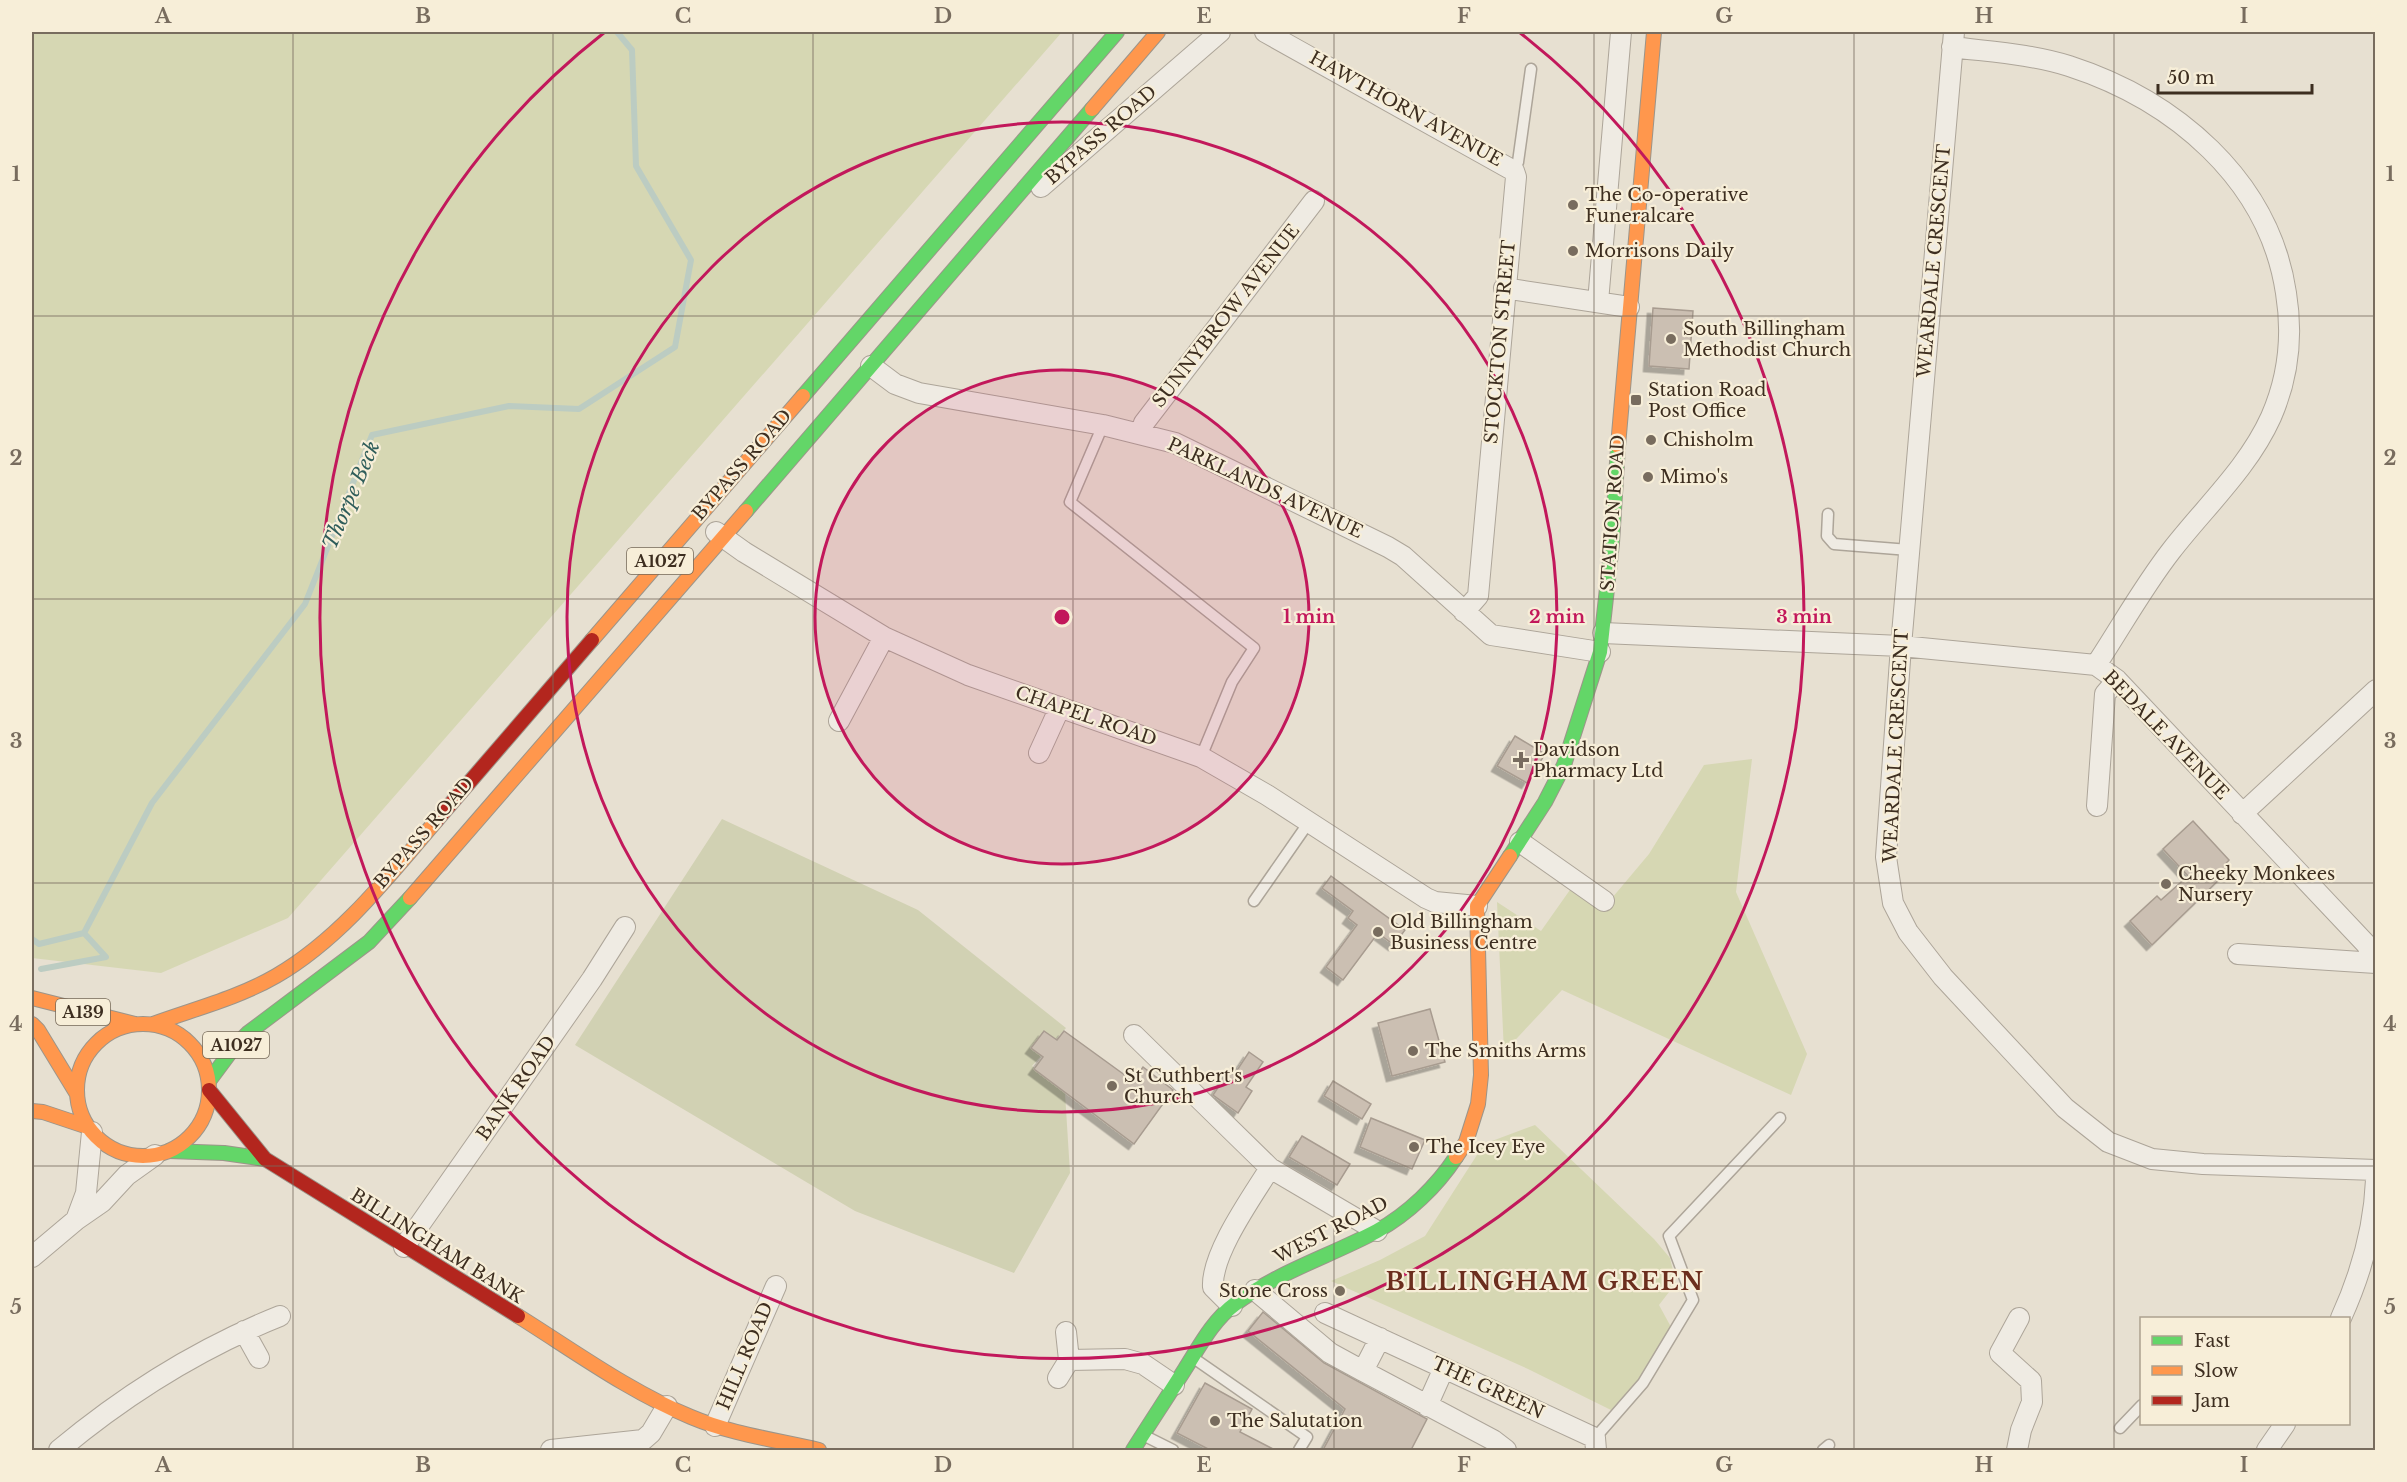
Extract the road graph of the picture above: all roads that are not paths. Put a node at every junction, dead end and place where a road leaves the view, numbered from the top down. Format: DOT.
graph roads {
  1 [pos="1117,32"];
  2 [pos="1158,32"];
  3 [pos="1220,32"];
  4 [pos="1265,32"];
  5 [pos="1621,32"];
  6 [pos="1654,32"];
  7 [pos="1953,39"];
  8 [pos="1531,69"];
  9 [pos="1514,171"];
  10 [pos="1314,201"];
  11 [pos="982,238"];
  12 [pos="1504,288"];
  13 [pos="1598,302"];
  14 [pos="1629,307"];
  15 [pos="871,366"];
  16 [pos="1103,426"];
  17 [pos="1141,434"];
  18 [pos="1828,514"];
  19 [pos="697,517"];
  20 [pos="722,538"];
  21 [pos="1909,550"];
  22 [pos="1464,612"];
  23 [pos="884,637"];
  24 [pos="1601,642"];
  25 [pos="1901,646"];
  26 [pos="2097,665"];
  27 [pos="2117,681"];
  28 [pos="2376,690"];
  29 [pos="1060,707"];
  30 [pos="839,721"];
  31 [pos="1039,753"];
  32 [pos="1201,757"];
  33 [pos="2097,806"];
  34 [pos="2241,814"];
  35 [pos="1309,822"];
  36 [pos="1520,842"];
  37 [pos="1254,901"];
  38 [pos="1604,901"];
  39 [pos="1477,906"];
  40 [pos="625,927"];
  41 [pos="2238,954"];
  42 [pos="2376,958"];
  43 [pos="2376,963"];
  44 [pos="32,998"];
  45 [pos="32,1024"];
  46 [pos="135,1024"];
  47 [pos="153,1024"];
  48 [pos="1134,1035"];
  49 [pos="209,1086"];
  50 [pos="77,1094"];
  51 [pos="32,1111"];
  52 [pos="1780,1118"];
  53 [pos="90,1130"];
  54 [pos="162,1153"];
  55 [pos="265,1159"];
  56 [pos="1269,1168"];
  57 [pos="2376,1170"];
  58 [pos="2376,1180"];
  59 [pos="76,1220"];
  60 [pos="1377,1231"];
  61 [pos="404,1247"];
  62 [pos="32,1257"];
  63 [pos="776,1286"];
  64 [pos="1255,1290"];
  65 [pos="1232,1306"];
  66 [pos="1325,1313"];
  67 [pos="280,1316"];
  68 [pos="2342,1317"];
  69 [pos="2019,1318"];
  70 [pos="244,1331"];
  71 [pos="1066,1332"];
  72 [pos="1380,1338"];
  73 [pos="1192,1356"];
  74 [pos="259,1358"];
  75 [pos="1069,1360"];
  76 [pos="1444,1368"];
  77 [pos="1363,1371"];
  78 [pos="1058,1378"];
  79 [pos="1174,1385"];
  80 [pos="667,1406"];
  81 [pos="1427,1406"];
  82 [pos="2140,1408"];
  83 [pos="2281,1425"];
  84 [pos="715,1426"];
  85 [pos="2120,1428"];
  86 [pos="1143,1435"];
  87 [pos="1596,1444"];
  88 [pos="59,1450"];
  89 [pos="551,1450"];
  90 [pos="819,1450"];
  91 [pos="1133,1450"];
  92 [pos="1173,1450"];
  93 [pos="1299,1450"];
  94 [pos="1506,1450"];
  95 [pos="2017,1450"];
  96 [pos="2267,1450"];
  1 -- 19 [label="main road, BYPASS ROAD / A1027"];
  2 -- 11 [label="main road, BYPASS ROAD / A1027"];
  3 -- 11 [label="street, BYPASS ROAD"];
  4 -- 9 [label="street, HAWTHORN AVENUE"];
  5 -- 13 [label="street"];
  6 -- 14 [label="main road, STATION ROAD"];
  7 -- 21 [label="street, WEARDALE CRESCENT"];
  7 -- 26 [label="street"];
  8 -- 9 [label="lane, STOCKTON STREET"];
  9 -- 12 [label="street, STOCKTON STREET"];
  10 -- 17 [label="street, SUNNYBROW AVENUE"];
  11 -- 15 [label="main road, BYPASS ROAD / A1027"];
  12 -- 13 [label="street"];
  12 -- 22 [label="street, STOCKTON STREET"];
  13 -- 14 [label="street"];
  14 -- 24 [label="main road, STATION ROAD"];
  15 -- 16 [label="street, PARKLANDS AVENUE"];
  15 -- 20 [label="main road, BYPASS ROAD / A1027"];
  16 -- 17 [label="street, PARKLANDS AVENUE"];
  16 -- 32 [label="lane"];
  17 -- 22 [label="street, PARKLANDS AVENUE"];
  18 -- 21 [label="lane"];
  19 -- 20 [label="street, CHAPEL ROAD"];
  19 -- 47 [label="main road, BYPASS ROAD / A1027"];
  20 -- 23 [label="street, CHAPEL ROAD"];
  20 -- 49 [label="main road, BYPASS ROAD / A1027"];
  21 -- 25 [label="street, WEARDALE CRESCENT"];
  22 -- 24 [label="street, PARKLANDS AVENUE"];
  23 -- 29 [label="street, CHAPEL ROAD"];
  23 -- 30 [label="street"];
  24 -- 25 [label="street, BEDALE AVENUE"];
  24 -- 36 [label="main road, STATION ROAD"];
  25 -- 26 [label="street, BEDALE AVENUE"];
  25 -- 57 [label="street, WEARDALE CRESCENT"];
  26 -- 27 [label="street, BEDALE AVENUE"];
  27 -- 33 [label="street"];
  27 -- 34 [label="street, BEDALE AVENUE"];
  28 -- 34 [label="street"];
  29 -- 31 [label="street"];
  29 -- 32 [label="street, CHAPEL ROAD"];
  32 -- 35 [label="street, CHAPEL ROAD"];
  34 -- 42 [label="street, BEDALE AVENUE"];
  35 -- 37 [label="lane"];
  35 -- 39 [label="street, CHAPEL ROAD"];
  36 -- 38 [label="street"];
  36 -- 39 [label="main road, STATION ROAD"];
  39 -- 60 [label="main road, WEST ROAD"];
  40 -- 61 [label="street, BANK ROAD"];
  41 -- 43 [label="street"];
  44 -- 46 [label="main road, A139"];
  45 -- 50 [label="main road, A139"];
  46 -- 47 [label="main road"];
  46 -- 50 [label="main road"];
  47 -- 49 [label="main road"];
  48 -- 56 [label="street"];
  49 -- 54 [label="main road"];
  49 -- 55 [label="main road, BILLINGHAM BANK"];
  50 -- 53 [label="main road"];
  51 -- 53 [label="main road"];
  52 -- 87 [label="lane"];
  53 -- 54 [label="main road"];
  53 -- 59 [label="street"];
  54 -- 55 [label="main road"];
  54 -- 59 [label="street"];
  55 -- 61 [label="main road, BILLINGHAM BANK"];
  56 -- 60 [label="street"];
  56 -- 65 [label="street"];
  58 -- 68 [label="street"];
  59 -- 62 [label="street"];
  60 -- 64 [label="main road, WEST ROAD"];
  61 -- 80 [label="main road, BILLINGHAM BANK"];
  63 -- 84 [label="street, HILL ROAD"];
  64 -- 65 [label="main road, WEST ROAD"];
  64 -- 77 [label="street"];
  65 -- 73 [label="main road, WEST ROAD"];
  66 -- 72 [label="street, THE GREEN"];
  67 -- 70 [label="street"];
  69 -- 95 [label="street"];
  70 -- 74 [label="street"];
  70 -- 88 [label="street"];
  71 -- 75 [label="street"];
  72 -- 76 [label="street, THE GREEN"];
  72 -- 77 [label="street"];
  73 -- 79 [label="main road, WEST ROAD"];
  73 -- 93 [label="lane"];
  75 -- 78 [label="street"];
  75 -- 79 [label="street"];
  76 -- 81 [label="street"];
  76 -- 87 [label="street, THE GREEN"];
  77 -- 81 [label="street"];
  79 -- 86 [label="main road, WEST ROAD"];
  80 -- 84 [label="main road, BILLINGHAM BANK"];
  80 -- 89 [label="street"];
  81 -- 94 [label="street"];
  82 -- 85 [label="lane"];
  83 -- 96 [label="street"];
  84 -- 90 [label="main road, BILLINGHAM BANK"];
  86 -- 91 [label="main road, WEST ROAD"];
  86 -- 92 [label="lane"];
}
